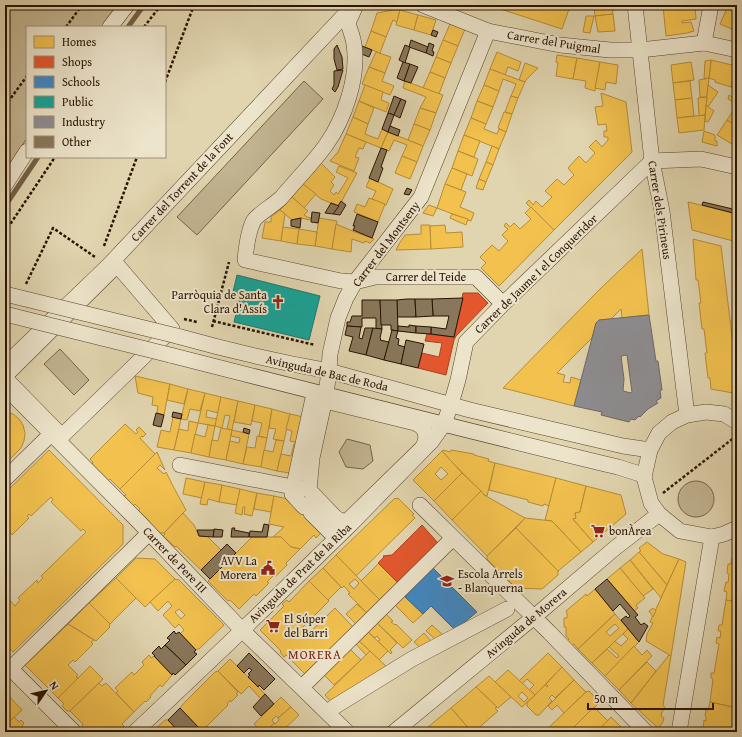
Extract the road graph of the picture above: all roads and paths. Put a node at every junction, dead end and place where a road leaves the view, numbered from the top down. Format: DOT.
graph roads {
  1 [pos="82,5"];
  2 [pos="127,5"];
  3 [pos="161,5"];
  4 [pos="194,5"];
  5 [pos="355,5"];
  6 [pos="423,5"];
  7 [pos="635,5"];
  8 [pos="711,5"];
  9 [pos="67,26"];
  10 [pos="111,26"];
  11 [pos="145,26"];
  12 [pos="488,31"];
  13 [pos="704,43"];
  14 [pos="640,50"];
  15 [pos="737,50"];
  16 [pos="26,77"];
  17 [pos="166,79"];
  18 [pos="5,106"];
  19 [pos="26,152"];
  20 [pos="53,158"];
  21 [pos="137,158"];
  22 [pos="652,161"];
  23 [pos="737,167"];
  24 [pos="5,184"];
  25 [pos="5,232"];
  26 [pos="102,252"];
  27 [pos="237,258"];
  28 [pos="99,260"];
  29 [pos="355,282"];
  30 [pos="24,289"];
  31 [pos="5,294"];
  32 [pos="503,304"];
  33 [pos="5,314"];
  34 [pos="214,321"];
  35 [pos="212,327"];
  36 [pos="315,345"];
  37 [pos="5,365"];
  38 [pos="329,371"];
  39 [pos="5,387"];
  40 [pos="325,397"];
  41 [pos="451,404"];
  42 [pos="687,415"];
  43 [pos="737,422"];
  44 [pos="444,424"];
  45 [pos="57,435"];
  46 [pos="737,435"];
  47 [pos="650,450"];
  48 [pos="180,465"];
  49 [pos="644,477"];
  50 [pos="5,479"];
  51 [pos="302,489"];
  52 [pos="660,496"];
  53 [pos="420,505"];
  54 [pos="659,514"];
  55 [pos="348,524"];
  56 [pos="737,528"];
  57 [pos="149,533"];
  58 [pos="712,537"];
  59 [pos="453,538"];
  60 [pos="507,609"];
  61 [pos="534,617"];
  62 [pos="242,630"];
  63 [pos="7,669"];
  64 [pos="302,687"];
  65 [pos="334,707"];
  66 [pos="74,732"];
  67 [pos="135,732"];
  68 [pos="347,732"];
  69 [pos="394,732"];
  70 [pos="646,732"];
  71 [pos="679,732"];
  1 -- 9 [label="path"];
  2 -- 10 [label="street"];
  3 -- 11 [label="path"];
  4 -- 17 [label="path"];
  5 -- 27 [label="street"];
  5 -- 37 [label="street, Carrer del Torrent de la Font"];
  6 -- 12 [label="street, Carrer del Puigmal"];
  7 -- 14 [label="street, Carrer dels Pirineus"];
  8 -- 13 [label="street"];
  12 -- 14 [label="street, Carrer del Puigmal"];
  12 -- 29 [label="street, Carrer del Montseny"];
  13 -- 14 [label="street, Carrer del Puigmal"];
  13 -- 15 [label="street, Carrer del Puigmal"];
  14 -- 22 [label="street, Carrer dels Pirineus"];
  16 -- 18 [label="path"];
  19 -- 24 [label="street"];
  20 -- 25 [label="path"];
  21 -- 26 [label="path"];
  22 -- 23 [label="street"];
  22 -- 32 [label="street, Carrer de Jaume I el Conqueridor"];
  22 -- 42 [label="street, Carrer dels Pirineus"];
  27 -- 29 [label="street, Carrer del Teide"];
  27 -- 34 [label="path"];
  28 -- 30 [label="path"];
  29 -- 32 [label="street, Carrer del Teide"];
  29 -- 38 [label="street, Carrer del Montseny"];
  31 -- 38 [label="street, Avinguda de Bac de Roda, bridge"];
  32 -- 41 [label="street, Carrer de Jaume I el Conqueridor"];
  33 -- 40 [label="street, Avinguda de Bac de Roda, bridge"];
  34 -- 35 [label="path"];
  34 -- 36 [label="path"];
  38 -- 40 [label="street, Carrer del Montseny"];
  38 -- 41 [label="street, Avinguda de Bac de Roda"];
  39 -- 45 [label="street, Carrer de Pere III"];
  40 -- 44 [label="street, Avinguda de Bac de Roda"];
  40 -- 51 [label="street"];
  40 -- 55 [label="street"];
  41 -- 44 [label="street, Avinguda de Prat de la Riba"];
  41 -- 47 [label="street, Avinguda de Bac de Roda"];
  42 -- 43 [label="street"];
  42 -- 47 [label="street"];
  44 -- 49 [label="street, Avinguda de Bac de Roda"];
  44 -- 55 [label="street, Avinguda de Prat de la Riba"];
  45 -- 45 [label="street"];
  45 -- 50 [label="street"];
  45 -- 57 [label="street, Carrer de Pere III"];
  46 -- 52 [label="path"];
  47 -- 49 [label="street"];
  48 -- 51 [label="street"];
  49 -- 54 [label="street"];
  51 -- 55 [label="street"];
  53 -- 59 [label="street"];
  54 -- 58 [label="street"];
  54 -- 61 [label="street, Avinguda de Morera"];
  55 -- 62 [label="street, Avinguda de Prat de la Riba"];
  56 -- 58 [label="street"];
  57 -- 62 [label="street, Carrer de Pere III"];
  57 -- 63 [label="street"];
  58 -- 71 [label="street"];
  59 -- 61 [label="street"];
  59 -- 64 [label="street"];
  60 -- 65 [label="street"];
  61 -- 69 [label="street, Avinguda de Morera"];
  61 -- 70 [label="street"];
  62 -- 64 [label="street, Carrer de Pere III"];
  62 -- 67 [label="street, Avinguda de Prat de la Riba"];
  63 -- 66 [label="street"];
  64 -- 68 [label="street, Carrer de Pere III"];
}
